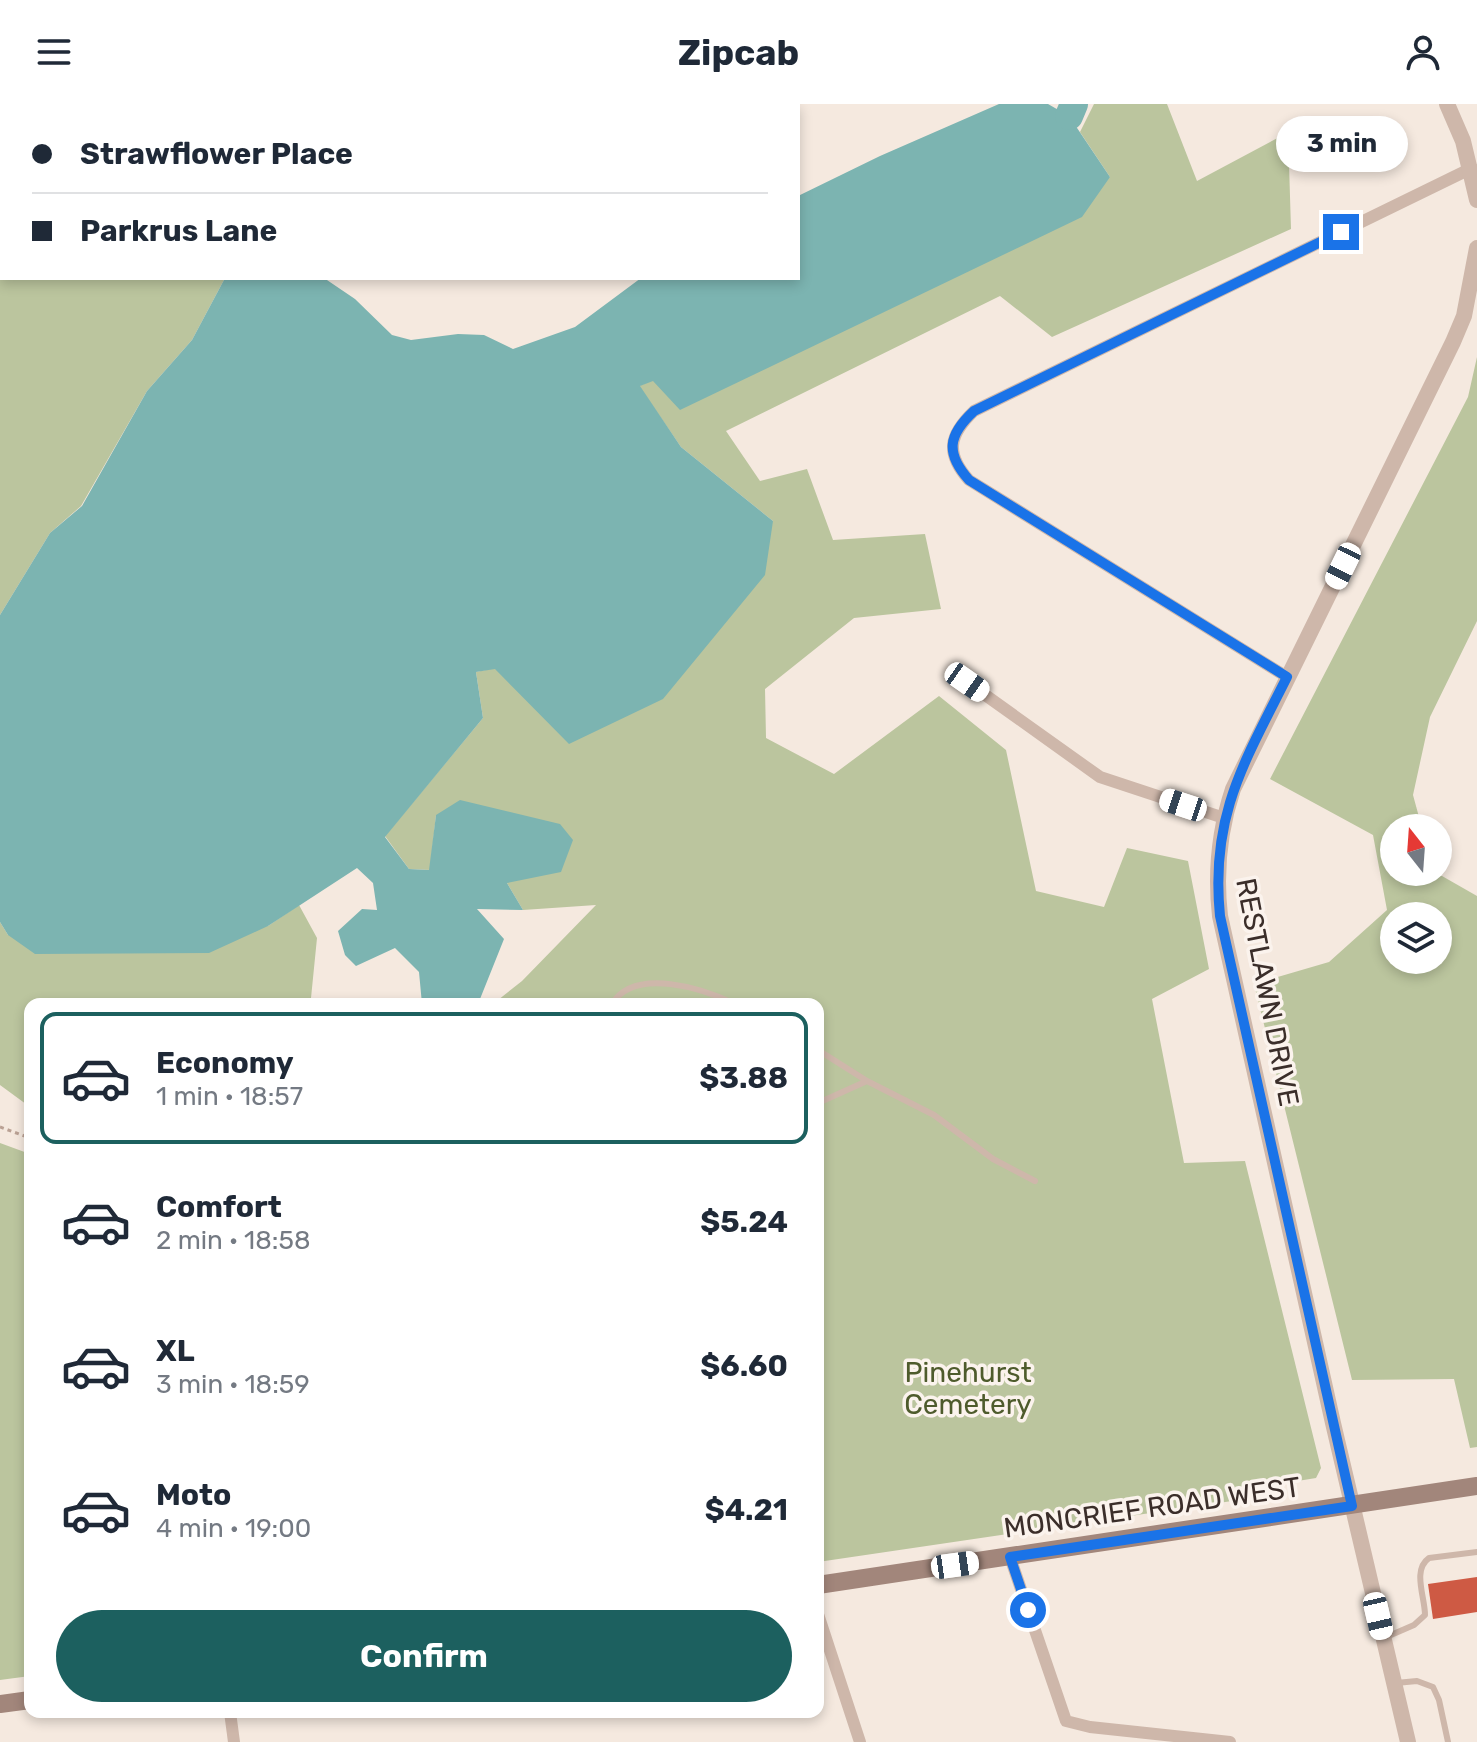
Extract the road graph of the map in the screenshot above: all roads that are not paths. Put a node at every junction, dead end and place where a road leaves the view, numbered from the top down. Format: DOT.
graph roads {
  1 [pos="1447,104"];
  2 [pos="1472,168"];
  3 [pos="1477,200"];
  4 [pos="1477,248"];
  5 [pos="1287,677"];
  6 [pos="967,682"];
  7 [pos="1224,818"];
  8 [pos="618,998"];
  9 [pos="722,998"];
  10 [pos="824,1054"];
  11 [pos="867,1081"];
  12 [pos="824,1100"];
  13 [pos="1035,1181"];
  14 [pos="1477,1486"];
  15 [pos="1352,1506"];
  16 [pos="1477,1552"];
  17 [pos="1010,1557"];
  18 [pos="824,1584"];
  19 [pos="824,1632"];
  20 [pos="1383,1639"];
  21 [pos="1394,1684"];
  22 [pos="24,1701"];
  23 [pos="0,1704"];
  24 [pos="231,1718"];
  25 [pos="234,1742"];
  26 [pos="860,1742"];
  27 [pos="1230,1742"];
  28 [pos="1408,1742"];
  29 [pos="1448,1742"];
  1 -- 2 [label="street"];
  2 -- 3 [label="street"];
  2 -- 5 [label="street"];
  4 -- 5 [label="street, RESTLAWN DRIVE"];
  5 -- 7 [label="street, RESTLAWN DRIVE"];
  6 -- 7 [label="street"];
  7 -- 15 [label="street, RESTLAWN DRIVE"];
  8 -- 9 [label="lane"];
  10 -- 11 [label="lane"];
  11 -- 12 [label="lane"];
  11 -- 13 [label="lane"];
  14 -- 15 [label="main road, MONCRIEF ROAD WEST"];
  15 -- 17 [label="main road, MONCRIEF ROAD WEST"];
  15 -- 20 [label="street, RESTLAWN DRIVE"];
  16 -- 20 [label="lane"];
  17 -- 18 [label="main road, MONCRIEF ROAD WEST"];
  17 -- 27 [label="street"];
  19 -- 26 [label="street"];
  20 -- 21 [label="street, RESTLAWN DRIVE"];
  21 -- 28 [label="street, RESTLAWN DRIVE"];
  21 -- 29 [label="lane"];
  22 -- 23 [label="main road"];
  24 -- 25 [label="street"];
}
